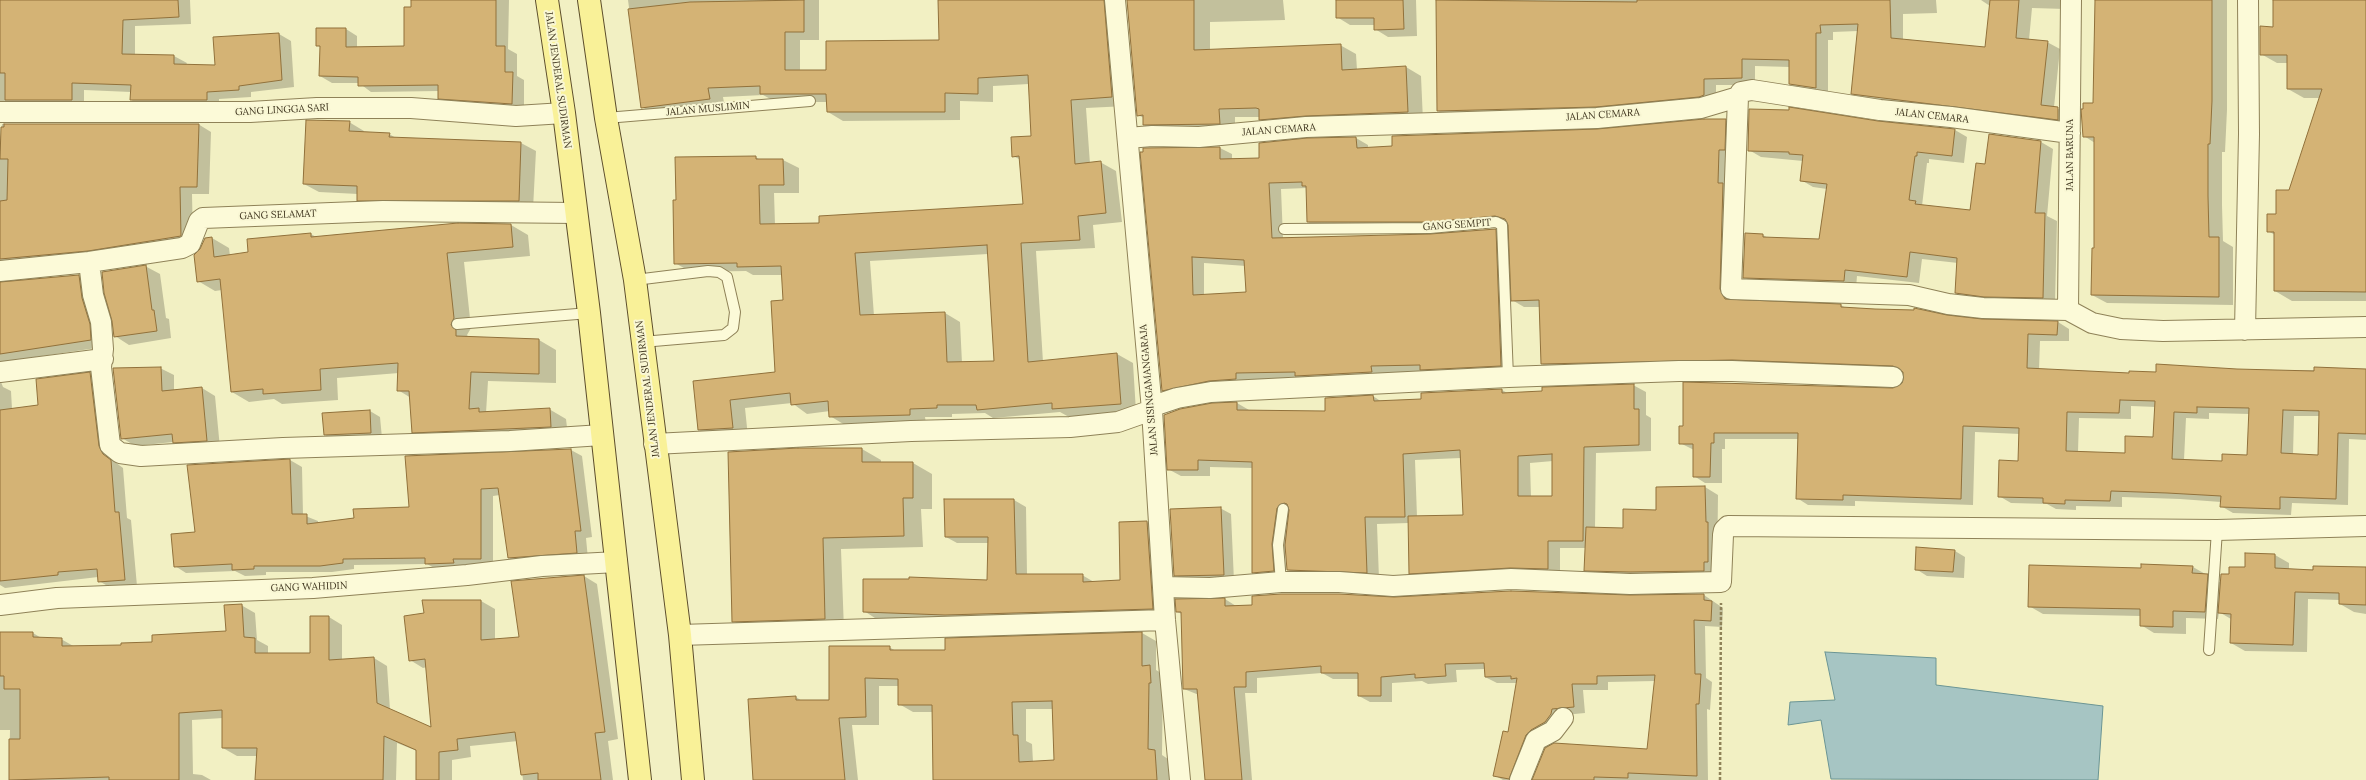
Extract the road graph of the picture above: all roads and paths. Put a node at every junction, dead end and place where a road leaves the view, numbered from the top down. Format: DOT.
graph roads {
  1 [pos="547,0"];
  2 [pos="589,0"];
  3 [pos="1115,0"];
  4 [pos="2071,0"];
  5 [pos="2248,0"];
  6 [pos="1738,97"];
  7 [pos="810,101"];
  8 [pos="0,112"];
  9 [pos="564,113"];
  10 [pos="606,118"];
  11 [pos="2070,133"];
  12 [pos="1128,138"];
  13 [pos="576,213"];
  14 [pos="1284,229"];
  15 [pos="89,262"];
  16 [pos="0,271"];
  17 [pos="635,280"];
  18 [pos="2068,310"];
  19 [pos="589,313"];
  20 [pos="457,324"];
  21 [pos="2366,327"];
  22 [pos="2245,330"];
  23 [pos="642,342"];
  24 [pos="103,359"];
  25 [pos="0,372"];
  26 [pos="1508,377"];
  27 [pos="1893,377"];
  28 [pos="1152,410"];
  29 [pos="602,434"];
  30 [pos="654,444"];
  31 [pos="1283,509"];
  32 [pos="2366,526"];
  33 [pos="2217,530"];
  34 [pos="617,562"];
  35 [pos="1281,582"];
  36 [pos="1721,582"];
  37 [pos="1163,587"];
  38 [pos="0,605"];
  39 [pos="1166,620"];
  40 [pos="680,635"];
  41 [pos="2209,650"];
  42 [pos="1563,718"];
  43 [pos="640,780"];
  44 [pos="693,780"];
  45 [pos="1180,780"];
  46 [pos="1520,780"];
  47 [pos="1720,780"];
  1 -- 9 [label="main road, JALAN JENDERAL SUDIRMAN"];
  2 -- 10 [label="main road, JALAN JENDERAL SUDIRMAN"];
  3 -- 12 [label="street, JALAN SISINGAMANGARAJA"];
  4 -- 11 [label="street, JALAN BARUNA"];
  5 -- 22 [label="street"];
  6 -- 11 [label="street, JALAN CEMARA"];
  6 -- 12 [label="street, JALAN CEMARA"];
  6 -- 18 [label="street"];
  7 -- 10 [label="lane, JALAN MUSLIMIN"];
  8 -- 9 [label="street, GANG LINGGA SARI"];
  9 -- 13 [label="main road, JALAN JENDERAL SUDIRMAN"];
  10 -- 17 [label="main road, JALAN JENDERAL SUDIRMAN"];
  11 -- 18 [label="street, JALAN BARUNA"];
  12 -- 28 [label="street, JALAN SISINGAMANGARAJA"];
  13 -- 15 [label="street, GANG SELAMAT"];
  13 -- 19 [label="main road, JALAN JENDERAL SUDIRMAN"];
  14 -- 26 [label="lane, GANG SEMPIT"];
  15 -- 16 [label="street, GANG SELAMAT"];
  15 -- 24 [label="street"];
  17 -- 23 [label="main road, JALAN JENDERAL SUDIRMAN"];
  17 -- 23 [label="lane"];
  18 -- 22 [label="street"];
  19 -- 20 [label="lane"];
  19 -- 29 [label="main road, JALAN JENDERAL SUDIRMAN"];
  21 -- 22 [label="street"];
  23 -- 30 [label="main road, JALAN JENDERAL SUDIRMAN"];
  24 -- 25 [label="street"];
  24 -- 29 [label="street"];
  26 -- 27 [label="street"];
  26 -- 28 [label="street"];
  28 -- 30 [label="street"];
  28 -- 37 [label="street, JALAN SISINGAMANGARAJA"];
  29 -- 34 [label="main road, JALAN JENDERAL SUDIRMAN"];
  30 -- 40 [label="main road, JALAN JENDERAL SUDIRMAN"];
  31 -- 35 [label="lane"];
  32 -- 33 [label="street"];
  33 -- 36 [label="street"];
  33 -- 41 [label="lane"];
  34 -- 38 [label="street, GANG WAHIDIN"];
  34 -- 43 [label="main road, JALAN JENDERAL SUDIRMAN"];
  35 -- 36 [label="street"];
  35 -- 37 [label="street"];
  36 -- 47 [label="path"];
  37 -- 39 [label="street, JALAN SISINGAMANGARAJA"];
  39 -- 40 [label="street"];
  39 -- 45 [label="street, JALAN SISINGAMANGARAJA"];
  40 -- 44 [label="main road, JALAN JENDERAL SUDIRMAN"];
  42 -- 46 [label="street"];
}
